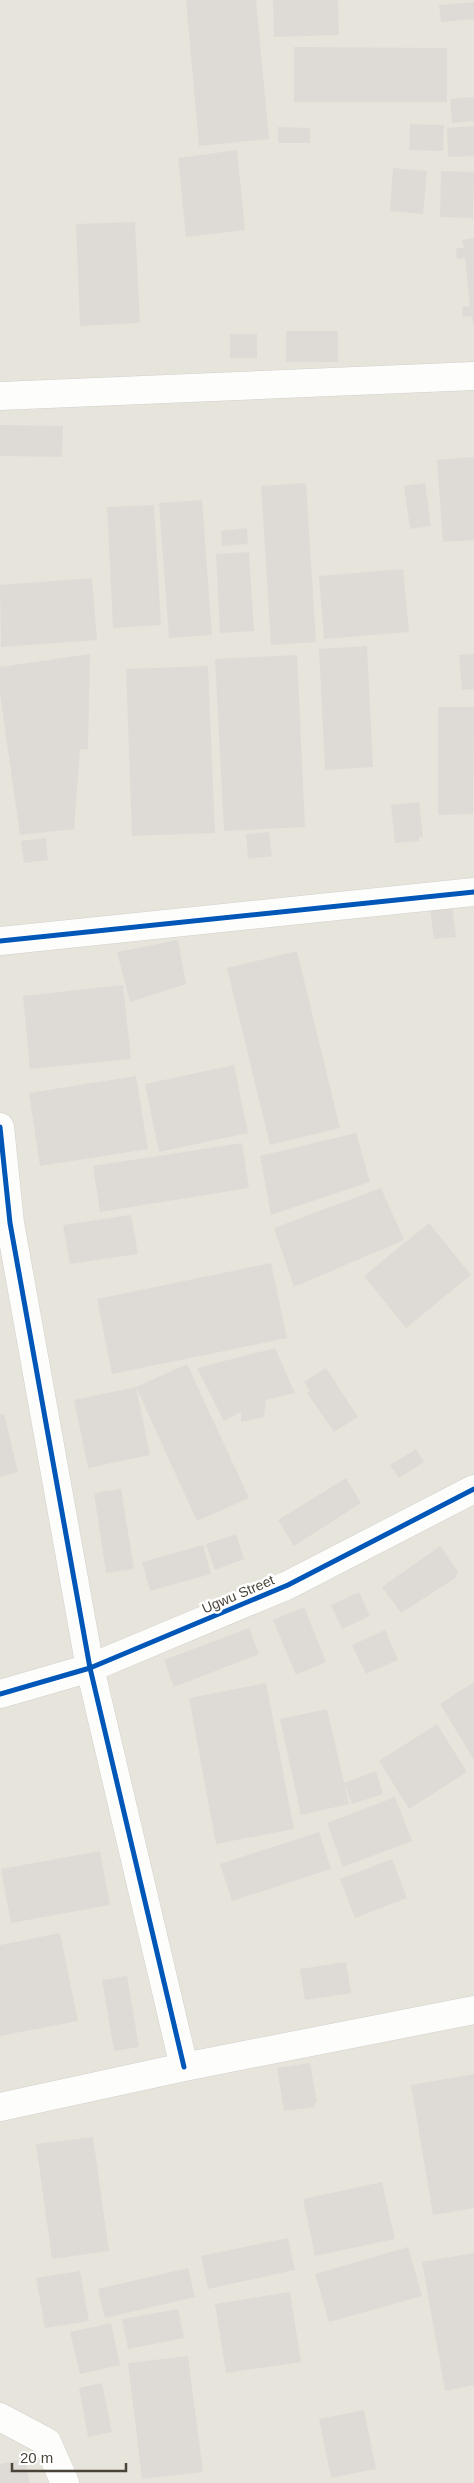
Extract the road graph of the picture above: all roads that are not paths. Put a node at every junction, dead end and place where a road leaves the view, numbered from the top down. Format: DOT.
graph roads {
  1 [pos="474,376"];
  2 [pos="0,396"];
  3 [pos="474,892"];
  4 [pos="0,941"];
  5 [pos="0,1127"];
  6 [pos="474,1489"];
  7 [pos="90,1668"];
  8 [pos="0,1694"];
  9 [pos="474,2010"];
  10 [pos="184,2067"];
  11 [pos="0,2107"];
  12 [pos="0,2417"];
  13 [pos="65,2483"];
  1 -- 2 [label="street"];
  3 -- 4 [label="street"];
  5 -- 7 [label="street"];
  6 -- 7 [label="street, Ugwu Street"];
  7 -- 8 [label="street, Ugwu Street"];
  7 -- 10 [label="street"];
  9 -- 10 [label="street"];
  10 -- 11 [label="street"];
  12 -- 13 [label="street"];
}
